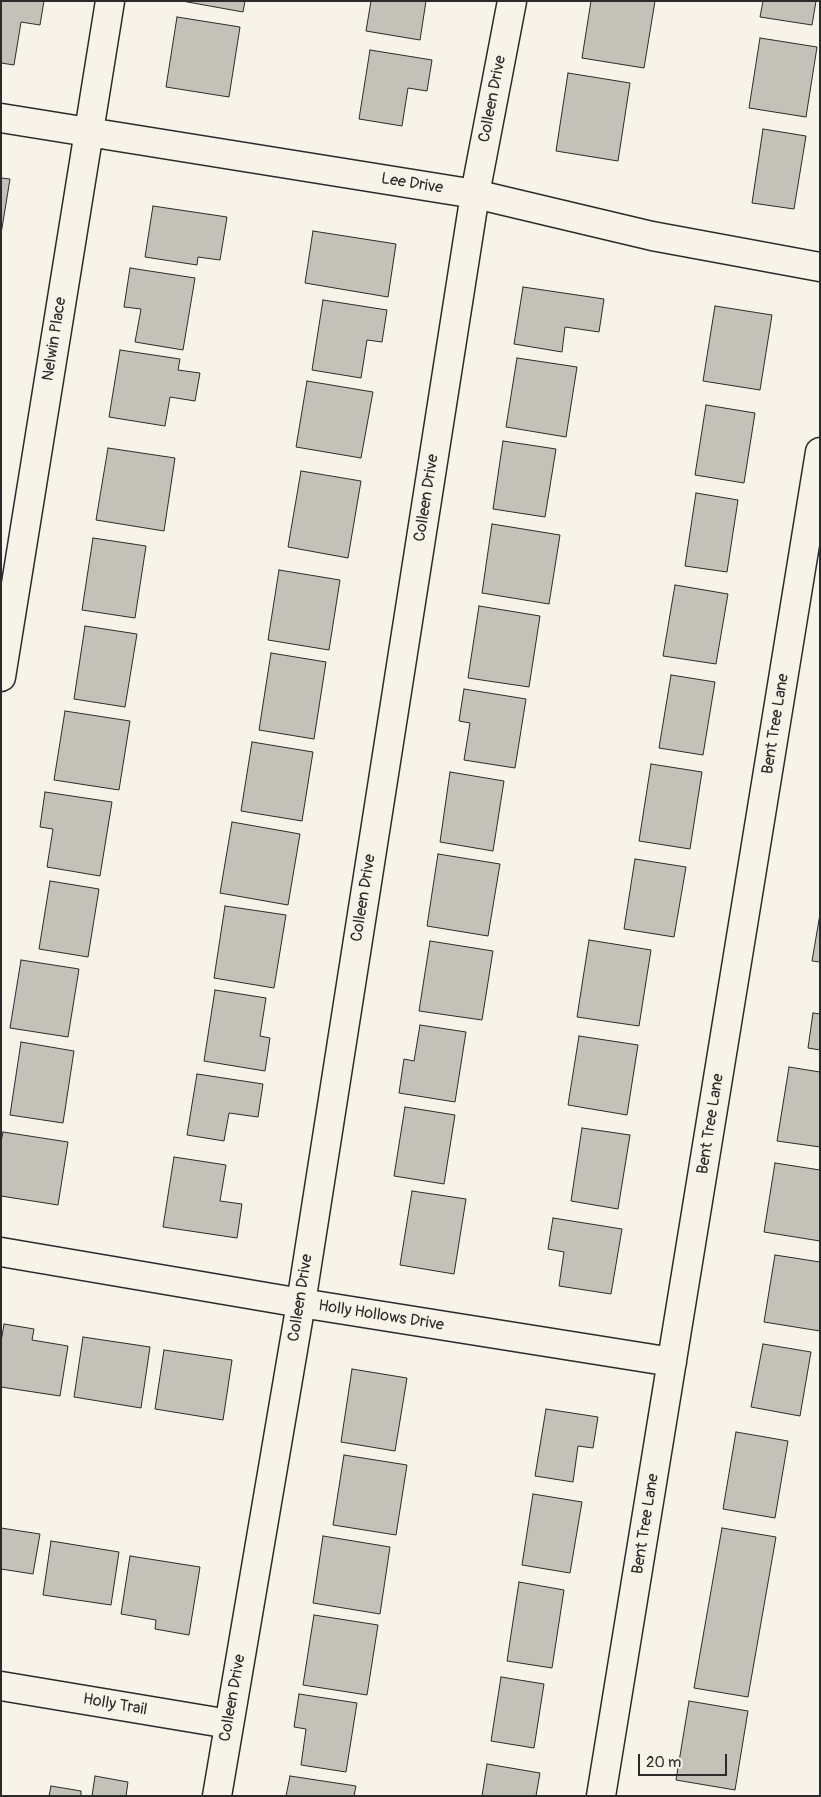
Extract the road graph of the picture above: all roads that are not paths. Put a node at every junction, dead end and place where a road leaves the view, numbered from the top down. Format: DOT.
graph roads {
  1 [pos="110,1"];
  2 [pos="512,1"];
  3 [pos="1,118"];
  4 [pos="88,132"];
  5 [pos="475,194"];
  6 [pos="820,267"];
  7 [pos="820,452"];
  8 [pos="1,677"];
  9 [pos="1,1252"];
  10 [pos="301,1304"];
  11 [pos="672,1362"];
  12 [pos="1,1686"];
  13 [pos="229,1724"];
  14 [pos="217,1796"];
  15 [pos="601,1796"];
  1 -- 4 [label="street, Nelwin Place"];
  2 -- 5 [label="street, Colleen Drive"];
  3 -- 4 [label="street, Lee Drive"];
  4 -- 5 [label="street, Lee Drive"];
  4 -- 8 [label="street, Nelwin Place"];
  5 -- 6 [label="street, Lee Drive"];
  5 -- 10 [label="street, Colleen Drive"];
  7 -- 11 [label="street, Bent Tree Lane"];
  9 -- 10 [label="street, Holly Hollows Drive"];
  10 -- 11 [label="street, Holly Hollows Drive"];
  10 -- 13 [label="street, Colleen Drive"];
  11 -- 15 [label="street, Bent Tree Lane"];
  12 -- 13 [label="street, Holly Trail"];
  13 -- 14 [label="street, Colleen Drive"];
}
